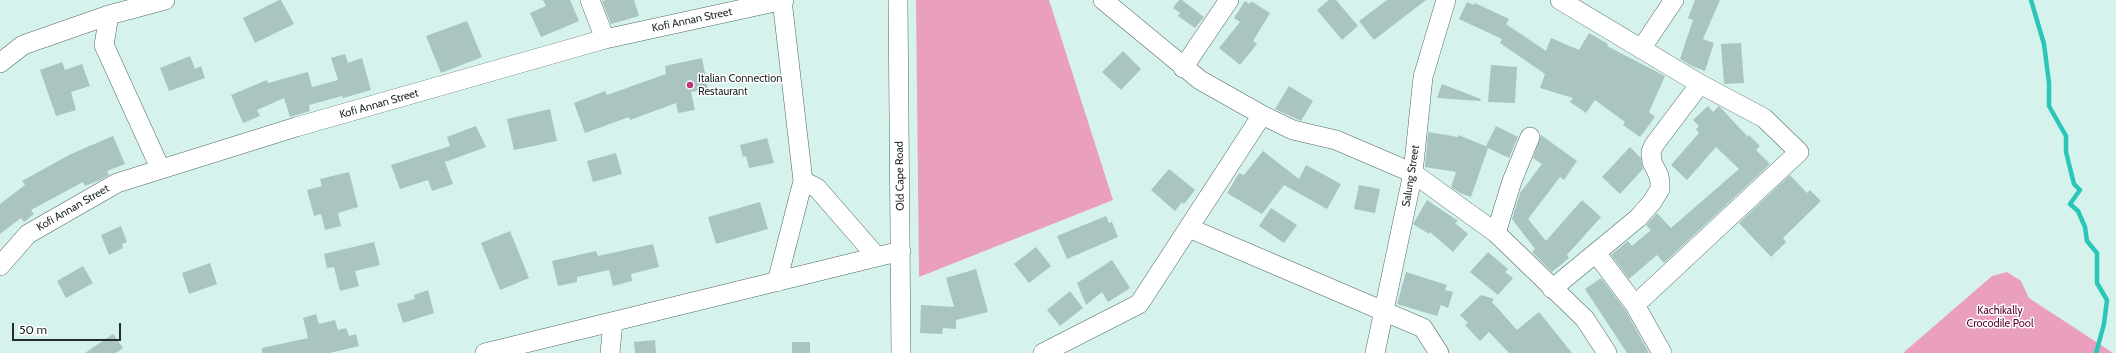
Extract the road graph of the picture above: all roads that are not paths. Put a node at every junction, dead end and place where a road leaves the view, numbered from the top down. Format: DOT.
graph roads {
  1 [pos="165,0"];
  2 [pos="590,0"];
  3 [pos="783,0"];
  4 [pos="898,0"];
  5 [pos="1103,0"];
  6 [pos="1229,0"];
  7 [pos="1560,0"];
  8 [pos="1674,0"];
  9 [pos="1445,1"];
  10 [pos="116,8"];
  11 [pos="605,39"];
  12 [pos="1641,49"];
  13 [pos="0,63"];
  14 [pos="1183,68"];
  15 [pos="1700,84"];
  16 [pos="1262,115"];
  17 [pos="1530,137"];
  18 [pos="160,168"];
  19 [pos="1413,173"];
  20 [pos="803,181"];
  21 [pos="1189,228"];
  22 [pos="1496,233"];
  23 [pos="901,251"];
  24 [pos="1596,253"];
  25 [pos="877,257"];
  26 [pos="0,266"];
  27 [pos="777,282"];
  28 [pos="1552,289"];
  29 [pos="1635,305"];
  30 [pos="1385,311"];
  31 [pos="612,322"];
  32 [pos="485,353"];
  33 [pos="610,353"];
  34 [pos="902,353"];
  35 [pos="1043,353"];
  36 [pos="1375,353"];
  37 [pos="1439,353"];
  38 [pos="1607,353"];
  39 [pos="1662,353"];
  1 -- 10 [label="street"];
  2 -- 11 [label="street"];
  3 -- 11 [label="street, Kofi Annan Street"];
  3 -- 20 [label="street"];
  4 -- 23 [label="street, Old Cape Road"];
  5 -- 14 [label="street"];
  6 -- 14 [label="street"];
  7 -- 12 [label="street"];
  8 -- 12 [label="street"];
  9 -- 19 [label="street, Salung Street"];
  10 -- 13 [label="street"];
  10 -- 18 [label="street"];
  11 -- 18 [label="street, Kofi Annan Street"];
  12 -- 15 [label="street"];
  14 -- 16 [label="street"];
  15 -- 24 [label="street"];
  15 -- 29 [label="street"];
  16 -- 19 [label="street"];
  16 -- 21 [label="street"];
  17 -- 22 [label="street"];
  18 -- 26 [label="street, Kofi Annan Street"];
  19 -- 22 [label="street"];
  19 -- 30 [label="street, Salung Street"];
  20 -- 25 [label="street"];
  20 -- 27 [label="street"];
  21 -- 30 [label="street"];
  21 -- 35 [label="street"];
  22 -- 28 [label="street"];
  23 -- 25 [label="street"];
  23 -- 34 [label="street, Old Cape Road"];
  24 -- 28 [label="street"];
  24 -- 29 [label="street"];
  25 -- 27 [label="street"];
  27 -- 31 [label="street"];
  28 -- 38 [label="street"];
  29 -- 39 [label="street"];
  30 -- 36 [label="street, Salung Street"];
  30 -- 37 [label="street"];
  31 -- 32 [label="street"];
  31 -- 33 [label="street"];
}
